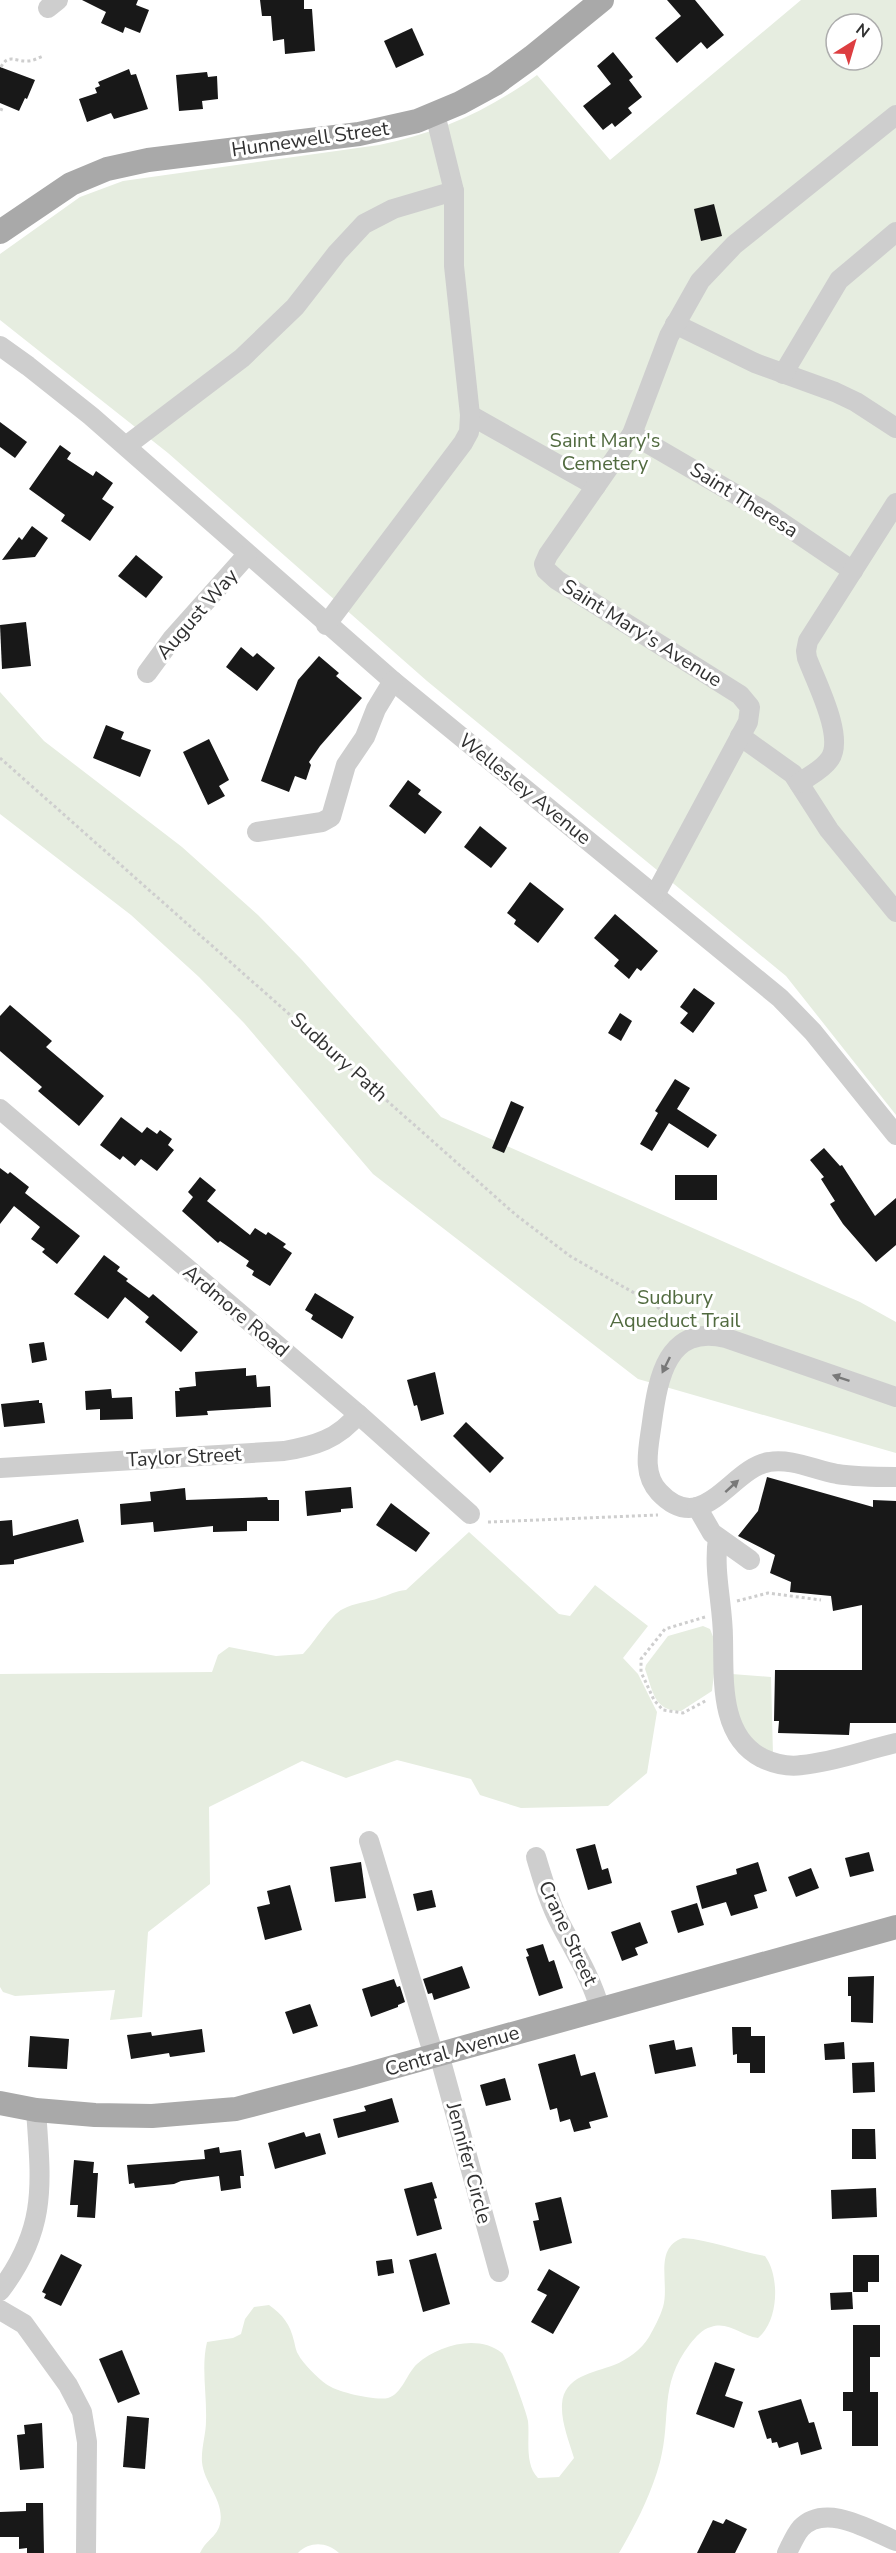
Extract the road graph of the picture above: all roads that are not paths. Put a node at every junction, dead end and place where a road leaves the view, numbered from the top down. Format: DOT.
graph roads {
  1 [pos="602,0"];
  2 [pos="435,114"];
  3 [pos="896,115"];
  4 [pos="454,191"];
  5 [pos="0,232"];
  6 [pos="896,232"];
  7 [pos="675,324"];
  8 [pos="0,346"];
  9 [pos="783,374"];
  10 [pos="470,415"];
  11 [pos="896,428"];
  12 [pos="632,434"];
  13 [pos="132,452"];
  14 [pos="596,486"];
  15 [pos="896,503"];
  16 [pos="247,555"];
  17 [pos="853,571"];
  18 [pos="326,625"];
  19 [pos="147,673"];
  20 [pos="393,681"];
  21 [pos="740,736"];
  22 [pos="799,783"];
  23 [pos="257,832"];
  24 [pos="656,895"];
  25 [pos="896,912"];
  26 [pos="0,1109"];
  27 [pos="896,1136"];
  28 [pos="896,1397"];
  29 [pos="358,1414"];
  30 [pos="0,1468"];
  31 [pos="896,1478"];
  32 [pos="697,1507"];
  33 [pos="470,1514"];
  34 [pos="718,1538"];
  35 [pos="750,1560"];
  36 [pos="896,1743"];
  37 [pos="369,1841"];
  38 [pos="536,1857"];
  39 [pos="896,1927"];
  40 [pos="600,2009"];
  41 [pos="436,2055"];
  42 [pos="0,2103"];
  43 [pos="36,2109"];
  44 [pos="499,2272"];
  45 [pos="0,2291"];
  46 [pos="0,2310"];
  47 [pos="896,2541"];
  48 [pos="86,2553"];
  49 [pos="787,2553"];
  1 -- 2 [label="main road, Hunnewell Street"];
  2 -- 4 [label="street"];
  2 -- 5 [label="main road, Hunnewell Street"];
  3 -- 7 [label="street, Saint Mary's Avenue"];
  4 -- 10 [label="street"];
  4 -- 13 [label="street"];
  6 -- 9 [label="street"];
  7 -- 9 [label="street"];
  7 -- 12 [label="street, Saint Mary's Avenue"];
  8 -- 13 [label="street, Wellesley Avenue"];
  9 -- 11 [label="street"];
  10 -- 14 [label="street"];
  10 -- 18 [label="street"];
  12 -- 14 [label="street, Saint Mary's Avenue"];
  12 -- 17 [label="street, Saint Theresa"];
  13 -- 16 [label="street, Wellesley Avenue"];
  14 -- 21 [label="street, Saint Mary's Avenue"];
  15 -- 17 [label="street"];
  16 -- 18 [label="street, Wellesley Avenue"];
  16 -- 19 [label="street, August Way"];
  17 -- 22 [label="street"];
  18 -- 20 [label="street, Wellesley Avenue"];
  20 -- 23 [label="street"];
  20 -- 24 [label="street, Wellesley Avenue"];
  21 -- 22 [label="street"];
  21 -- 24 [label="street, Saint Mary's Avenue"];
  22 -- 25 [label="street"];
  24 -- 27 [label="street, Wellesley Avenue"];
  26 -- 29 [label="street, Ardmore Road"];
  28 -- 32 [label="street, one-way"];
  29 -- 30 [label="street, Taylor Street"];
  29 -- 33 [label="street, Ardmore Road"];
  32 -- 31 [label="street, one-way"];
  32 -- 34 [label="street"];
  34 -- 35 [label="street"];
  34 -- 36 [label="street"];
  37 -- 41 [label="street, Jennifer Circle"];
  38 -- 40 [label="street, Crane Street"];
  39 -- 40 [label="main road, Central Avenue"];
  40 -- 41 [label="main road, Central Avenue"];
  41 -- 43 [label="main road, Central Avenue"];
  41 -- 44 [label="street, Jennifer Circle"];
  42 -- 43 [label="main road, Central Avenue"];
  43 -- 45 [label="street"];
  46 -- 48 [label="street"];
  47 -- 49 [label="street"];
}
